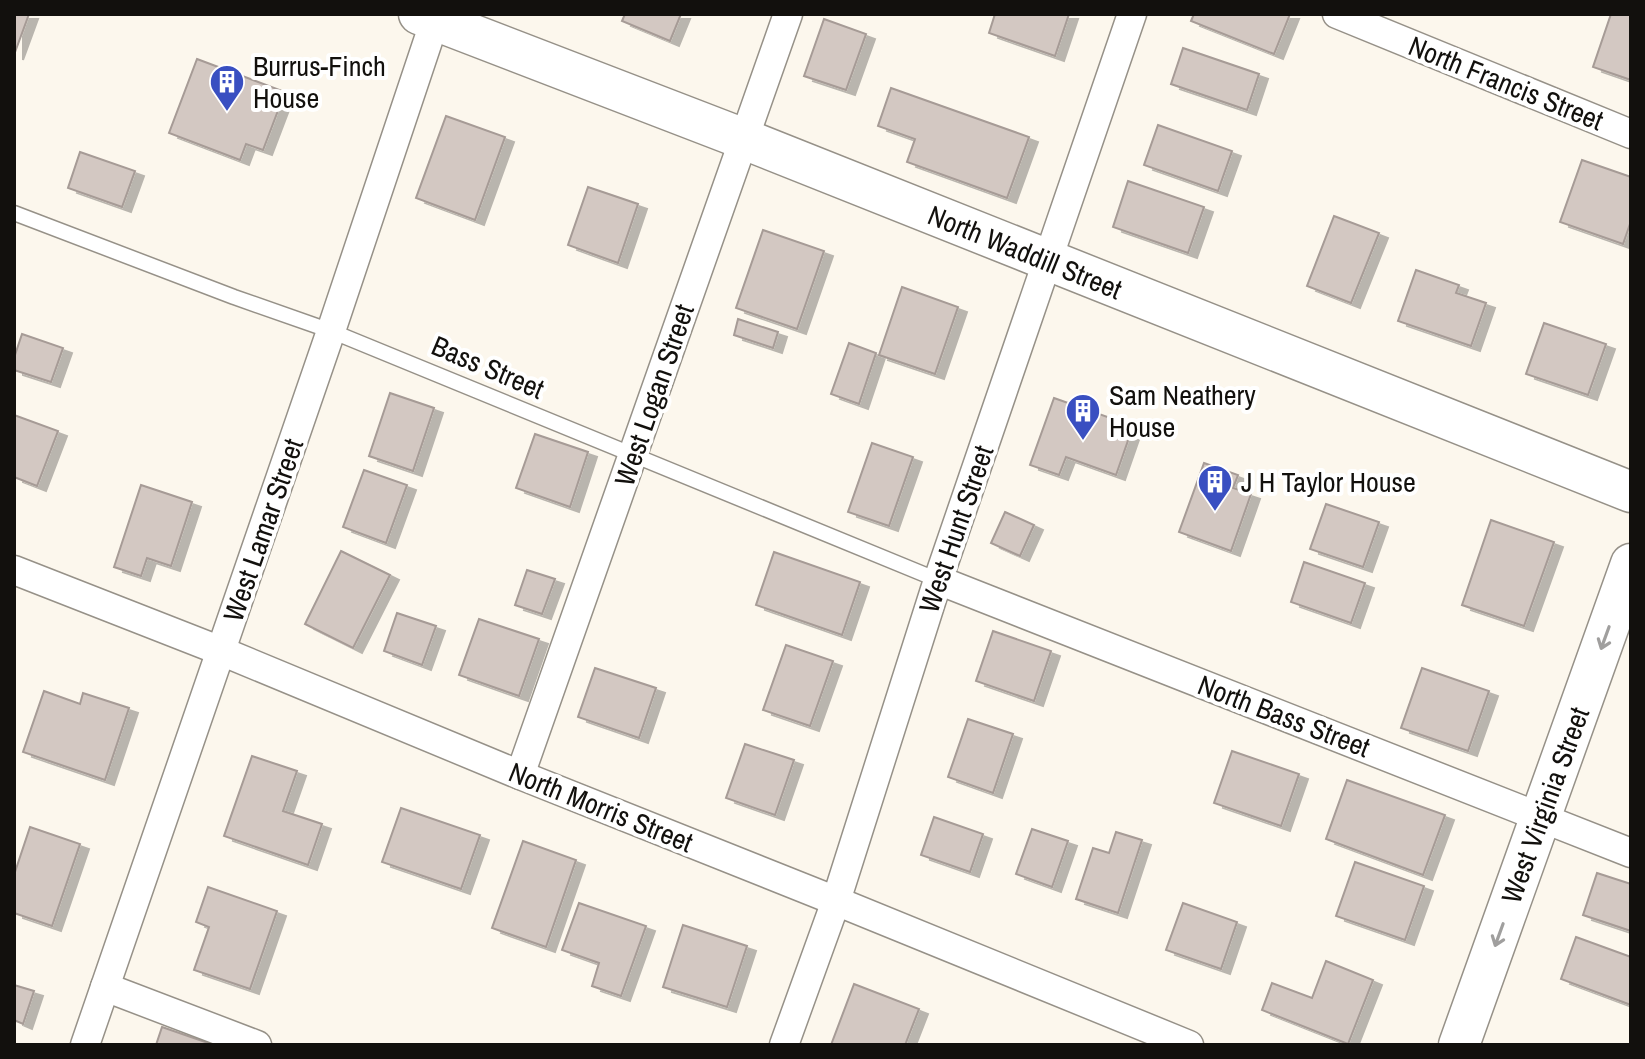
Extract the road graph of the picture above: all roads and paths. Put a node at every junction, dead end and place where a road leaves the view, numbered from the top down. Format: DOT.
graph roads {
  1 [pos="788,14"];
  2 [pos="1132,14"];
  3 [pos="1337,14"];
  4 [pos="430,16"];
  5 [pos="1631,134"];
  6 [pos="744,139"];
  7 [pos="14,213"];
  8 [pos="1048,262"];
  9 [pos="331,331"];
  10 [pos="633,456"];
  11 [pos="1631,492"];
  12 [pos="1631,564"];
  13 [pos="14,570"];
  14 [pos="938,580"];
  15 [pos="221,651"];
  16 [pos="520,775"];
  17 [pos="1541,817"];
  18 [pos="1631,853"];
  19 [pos="836,901"];
  20 [pos="105,987"];
  21 [pos="85,1045"];
  22 [pos="257,1045"];
  23 [pos="784,1045"];
  24 [pos="1189,1045"];
  25 [pos="1459,1045"];
  1 -- 6 [label="street, West Logan Street"];
  2 -- 8 [label="street, West Hunt Street"];
  3 -- 5 [label="street, North Francis Street"];
  4 -- 6 [label="street, North Waddill Street"];
  4 -- 9 [label="street, West Lamar Street"];
  6 -- 8 [label="street, North Waddill Street"];
  6 -- 10 [label="street, West Logan Street"];
  7 -- 9 [label="lane, Bass Street"];
  8 -- 11 [label="street, North Waddill Street"];
  8 -- 14 [label="street, West Hunt Street"];
  9 -- 10 [label="lane, Bass Street"];
  9 -- 15 [label="street, West Lamar Street"];
  10 -- 14 [label="lane, Bass Street"];
  10 -- 16 [label="street, West Logan Street"];
  12 -- 17 [label="street, West Virginia Street, one-way"];
  13 -- 15 [label="street, North Morris Street"];
  14 -- 17 [label="street, North Bass Street"];
  14 -- 19 [label="street, West Hunt Street"];
  15 -- 16 [label="street, North Morris Street"];
  15 -- 20 [label="street, West Lamar Street"];
  16 -- 19 [label="street, North Morris Street"];
  17 -- 18 [label="street, North Bass Street"];
  17 -- 25 [label="street, West Virginia Street, one-way"];
  19 -- 23 [label="street, West Hunt Street"];
  19 -- 24 [label="street, North Morris Street"];
  20 -- 21 [label="street, West Lamar Street"];
  20 -- 22 [label="street"];
}
